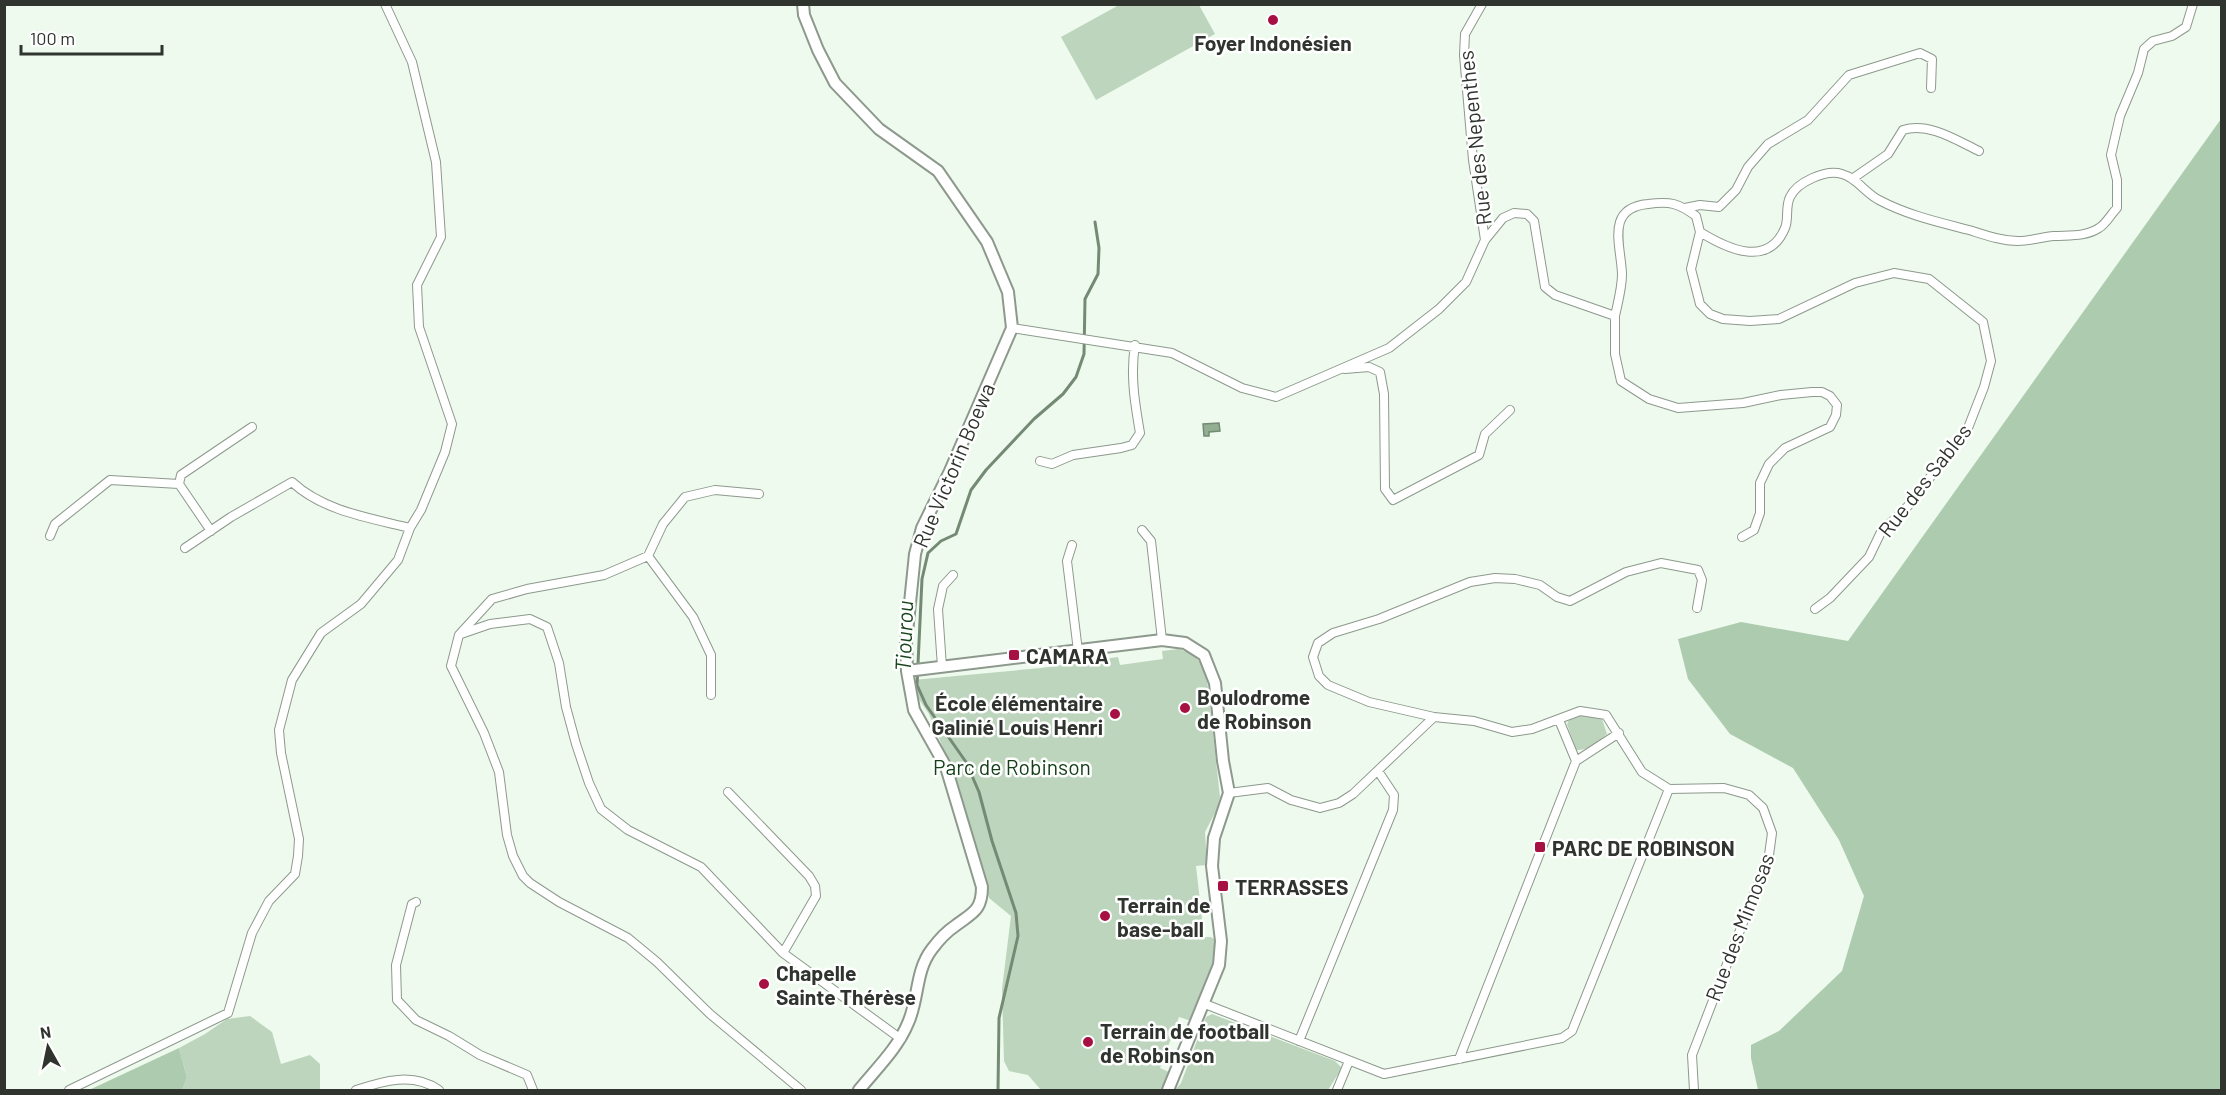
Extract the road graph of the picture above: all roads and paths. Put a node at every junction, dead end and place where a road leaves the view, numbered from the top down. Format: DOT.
graph roads {
  1 [pos="385,4"];
  2 [pos="803,4"];
  3 [pos="1482,4"];
  4 [pos="2193,4"];
  5 [pos="1930,88"];
  6 [pos="1979,151"];
  7 [pos="1852,179"];
  8 [pos="1685,208"];
  9 [pos="1700,232"];
  10 [pos="1485,240"];
  11 [pos="1615,316"];
  12 [pos="1012,328"];
  13 [pos="1135,345"];
  14 [pos="1338,369"];
  15 [pos="1510,410"];
  16 [pos="252,427"];
  17 [pos="1040,461"];
  18 [pos="179,484"];
  19 [pos="759,494"];
  20 [pos="410,528"];
  21 [pos="1142,530"];
  22 [pos="211,531"];
  23 [pos="50,536"];
  24 [pos="1742,537"];
  25 [pos="1072,545"];
  26 [pos="185,548"];
  27 [pos="648,556"];
  28 [pos="953,575"];
  29 [pos="1697,608"];
  30 [pos="1815,609"];
  31 [pos="459,635"];
  32 [pos="1162,640"];
  33 [pos="1078,651"];
  34 [pos="942,667"];
  35 [pos="914,671"];
  36 [pos="711,695"];
  37 [pos="1434,717"];
  38 [pos="1559,720"];
  39 [pos="1619,733"];
  40 [pos="1575,761"];
  41 [pos="1378,771"];
  42 [pos="1669,789"];
  43 [pos="728,792"];
  44 [pos="1229,793"];
  45 [pos="416,902"];
  46 [pos="783,954"];
  47 [pos="1205,1004"];
  48 [pos="901,1039"];
  49 [pos="1299,1041"];
  50 [pos="1459,1059"];
  51 [pos="1349,1061"];
  52 [pos="69,1090"];
  53 [pos="356,1090"];
  54 [pos="439,1090"];
  55 [pos="533,1090"];
  56 [pos="801,1090"];
  57 [pos="859,1090"];
  58 [pos="1168,1090"];
  59 [pos="1337,1090"];
  60 [pos="1694,1090"];
  1 -- 20 [label="street"];
  2 -- 12 [label="street, Rue Victorin Boewa"];
  3 -- 10 [label="street, Rue des Nepenthes"];
  4 -- 7 [label="street"];
  5 -- 8 [label="street"];
  6 -- 7 [label="street"];
  7 -- 9 [label="street"];
  8 -- 9 [label="street"];
  8 -- 11 [label="street"];
  9 -- 30 [label="street, Rue des Sables"];
  10 -- 11 [label="street"];
  10 -- 14 [label="street"];
  11 -- 24 [label="street"];
  12 -- 13 [label="street"];
  12 -- 35 [label="street, Rue Victorin Boewa"];
  13 -- 14 [label="street"];
  13 -- 17 [label="street"];
  14 -- 15 [label="street"];
  16 -- 18 [label="street"];
  18 -- 22 [label="street"];
  18 -- 23 [label="street"];
  19 -- 27 [label="street"];
  20 -- 22 [label="street"];
  20 -- 52 [label="street"];
  21 -- 32 [label="street"];
  22 -- 26 [label="street"];
  25 -- 33 [label="street"];
  27 -- 31 [label="street"];
  27 -- 36 [label="street"];
  28 -- 34 [label="street"];
  29 -- 37 [label="street"];
  31 -- 46 [label="street"];
  31 -- 56 [label="street"];
  32 -- 33 [label="street"];
  32 -- 44 [label="street"];
  33 -- 34 [label="street"];
  34 -- 35 [label="street"];
  35 -- 48 [label="street, Rue Victorin Boewa"];
  37 -- 38 [label="street"];
  37 -- 41 [label="street"];
  38 -- 39 [label="street"];
  38 -- 40 [label="street"];
  39 -- 40 [label="street"];
  39 -- 42 [label="street"];
  40 -- 50 [label="street"];
  41 -- 44 [label="street"];
  41 -- 49 [label="street"];
  42 -- 50 [label="street"];
  42 -- 60 [label="street, Rue des Mimosas"];
  43 -- 46 [label="street"];
  44 -- 47 [label="street"];
  45 -- 55 [label="street"];
  46 -- 48 [label="street"];
  47 -- 49 [label="street"];
  47 -- 58 [label="street"];
  48 -- 57 [label="street, Rue Victorin Boewa"];
  49 -- 51 [label="street"];
  50 -- 51 [label="street"];
  51 -- 59 [label="street"];
  53 -- 54 [label="street"];
}
